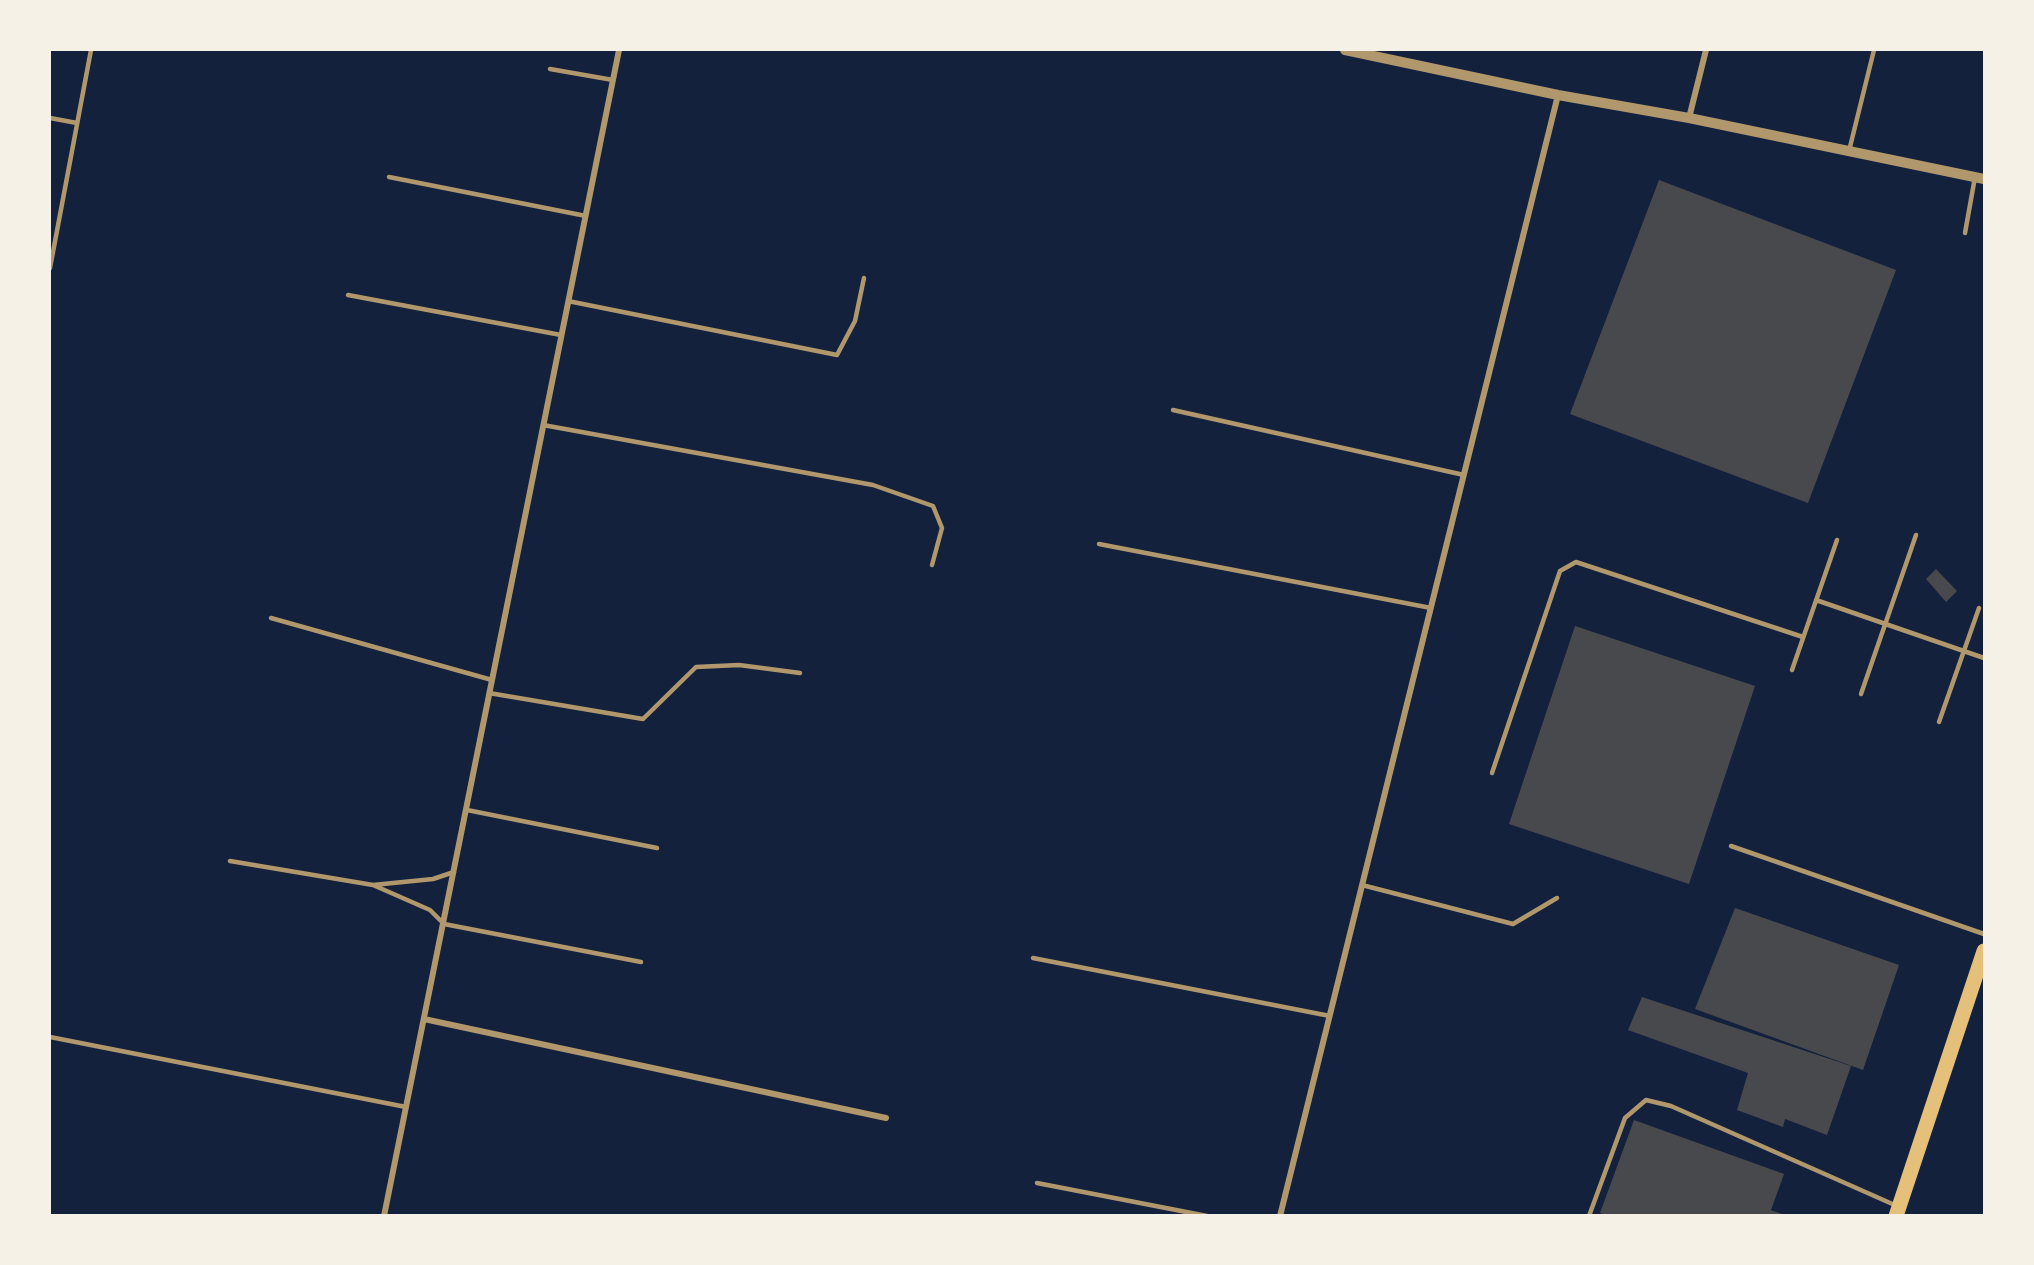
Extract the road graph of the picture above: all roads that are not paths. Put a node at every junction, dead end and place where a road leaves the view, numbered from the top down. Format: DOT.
graph roads {
  1 [pos="91,50"];
  2 [pos="619,50"];
  3 [pos="1345,50"];
  4 [pos="1706,50"];
  5 [pos="1874,50"];
  6 [pos="550,69"];
  7 [pos="613,80"];
  8 [pos="1558,95"];
  9 [pos="50,118"];
  10 [pos="1689,118"];
  11 [pos="77,123"];
  12 [pos="1849,151"];
  13 [pos="389,177"];
  14 [pos="1980,178"];
  15 [pos="585,216"];
  16 [pos="1965,233"];
  17 [pos="50,268"];
  18 [pos="864,278"];
  19 [pos="348,295"];
  20 [pos="568,301"];
  21 [pos="561,335"];
  22 [pos="1173,410"];
  23 [pos="543,425"];
  24 [pos="1464,475"];
  25 [pos="1916,535"];
  26 [pos="1837,540"];
  27 [pos="1099,544"];
  28 [pos="932,565"];
  29 [pos="1816,600"];
  30 [pos="1431,608"];
  31 [pos="1979,608"];
  32 [pos="271,618"];
  33 [pos="1885,623"];
  34 [pos="1803,637"];
  35 [pos="1964,651"];
  36 [pos="1984,658"];
  37 [pos="1792,670"];
  38 [pos="800,674"];
  39 [pos="492,680"];
  40 [pos="489,693"];
  41 [pos="1861,694"];
  42 [pos="1939,722"];
  43 [pos="1492,773"];
  44 [pos="467,810"];
  45 [pos="1731,846"];
  46 [pos="657,848"];
  47 [pos="230,861"];
  48 [pos="454,872"];
  49 [pos="373,885"];
  50 [pos="1362,885"];
  51 [pos="1557,898"];
  52 [pos="444,924"];
  53 [pos="1984,934"];
  54 [pos="1984,951"];
  55 [pos="1033,958"];
  56 [pos="641,962"];
  57 [pos="1981,977"];
  58 [pos="1330,1016"];
  59 [pos="424,1019"];
  60 [pos="50,1037"];
  61 [pos="406,1107"];
  62 [pos="886,1118"];
  63 [pos="1037,1183"];
  64 [pos="1898,1211"];
  65 [pos="384,1215"];
  66 [pos="1207,1215"];
  67 [pos="1280,1215"];
  68 [pos="1589,1215"];
  1 -- 11 [label="lane"];
  2 -- 7 [label="street"];
  3 -- 8 [label="street"];
  4 -- 10 [label="street"];
  5 -- 12 [label="lane"];
  6 -- 7 [label="lane"];
  7 -- 15 [label="street"];
  8 -- 10 [label="street"];
  8 -- 24 [label="street"];
  9 -- 11 [label="lane"];
  10 -- 12 [label="street"];
  11 -- 17 [label="lane"];
  12 -- 14 [label="street"];
  13 -- 15 [label="lane"];
  14 -- 16 [label="lane"];
  15 -- 20 [label="street"];
  18 -- 20 [label="lane"];
  19 -- 21 [label="lane"];
  20 -- 21 [label="street"];
  21 -- 23 [label="street"];
  22 -- 24 [label="lane"];
  23 -- 28 [label="lane"];
  23 -- 39 [label="street"];
  24 -- 30 [label="street"];
  25 -- 33 [label="lane"];
  26 -- 29 [label="lane"];
  27 -- 30 [label="lane"];
  29 -- 33 [label="lane"];
  29 -- 34 [label="lane"];
  30 -- 50 [label="street"];
  31 -- 35 [label="lane"];
  32 -- 39 [label="lane"];
  33 -- 35 [label="lane"];
  33 -- 41 [label="lane"];
  34 -- 37 [label="lane"];
  34 -- 43 [label="lane"];
  35 -- 36 [label="lane"];
  35 -- 42 [label="lane"];
  38 -- 40 [label="lane"];
  39 -- 40 [label="street"];
  40 -- 44 [label="street"];
  44 -- 46 [label="lane"];
  44 -- 48 [label="street"];
  45 -- 53 [label="lane"];
  47 -- 49 [label="lane"];
  48 -- 49 [label="lane"];
  48 -- 52 [label="street"];
  49 -- 52 [label="lane"];
  50 -- 51 [label="lane"];
  50 -- 58 [label="street"];
  52 -- 56 [label="lane"];
  52 -- 59 [label="street"];
  54 -- 57 [label="main road"];
  55 -- 58 [label="lane"];
  57 -- 64 [label="main road"];
  58 -- 67 [label="street"];
  59 -- 61 [label="street"];
  59 -- 62 [label="street"];
  60 -- 61 [label="lane"];
  61 -- 65 [label="street"];
  63 -- 66 [label="lane"];
  64 -- 68 [label="lane"];
}
